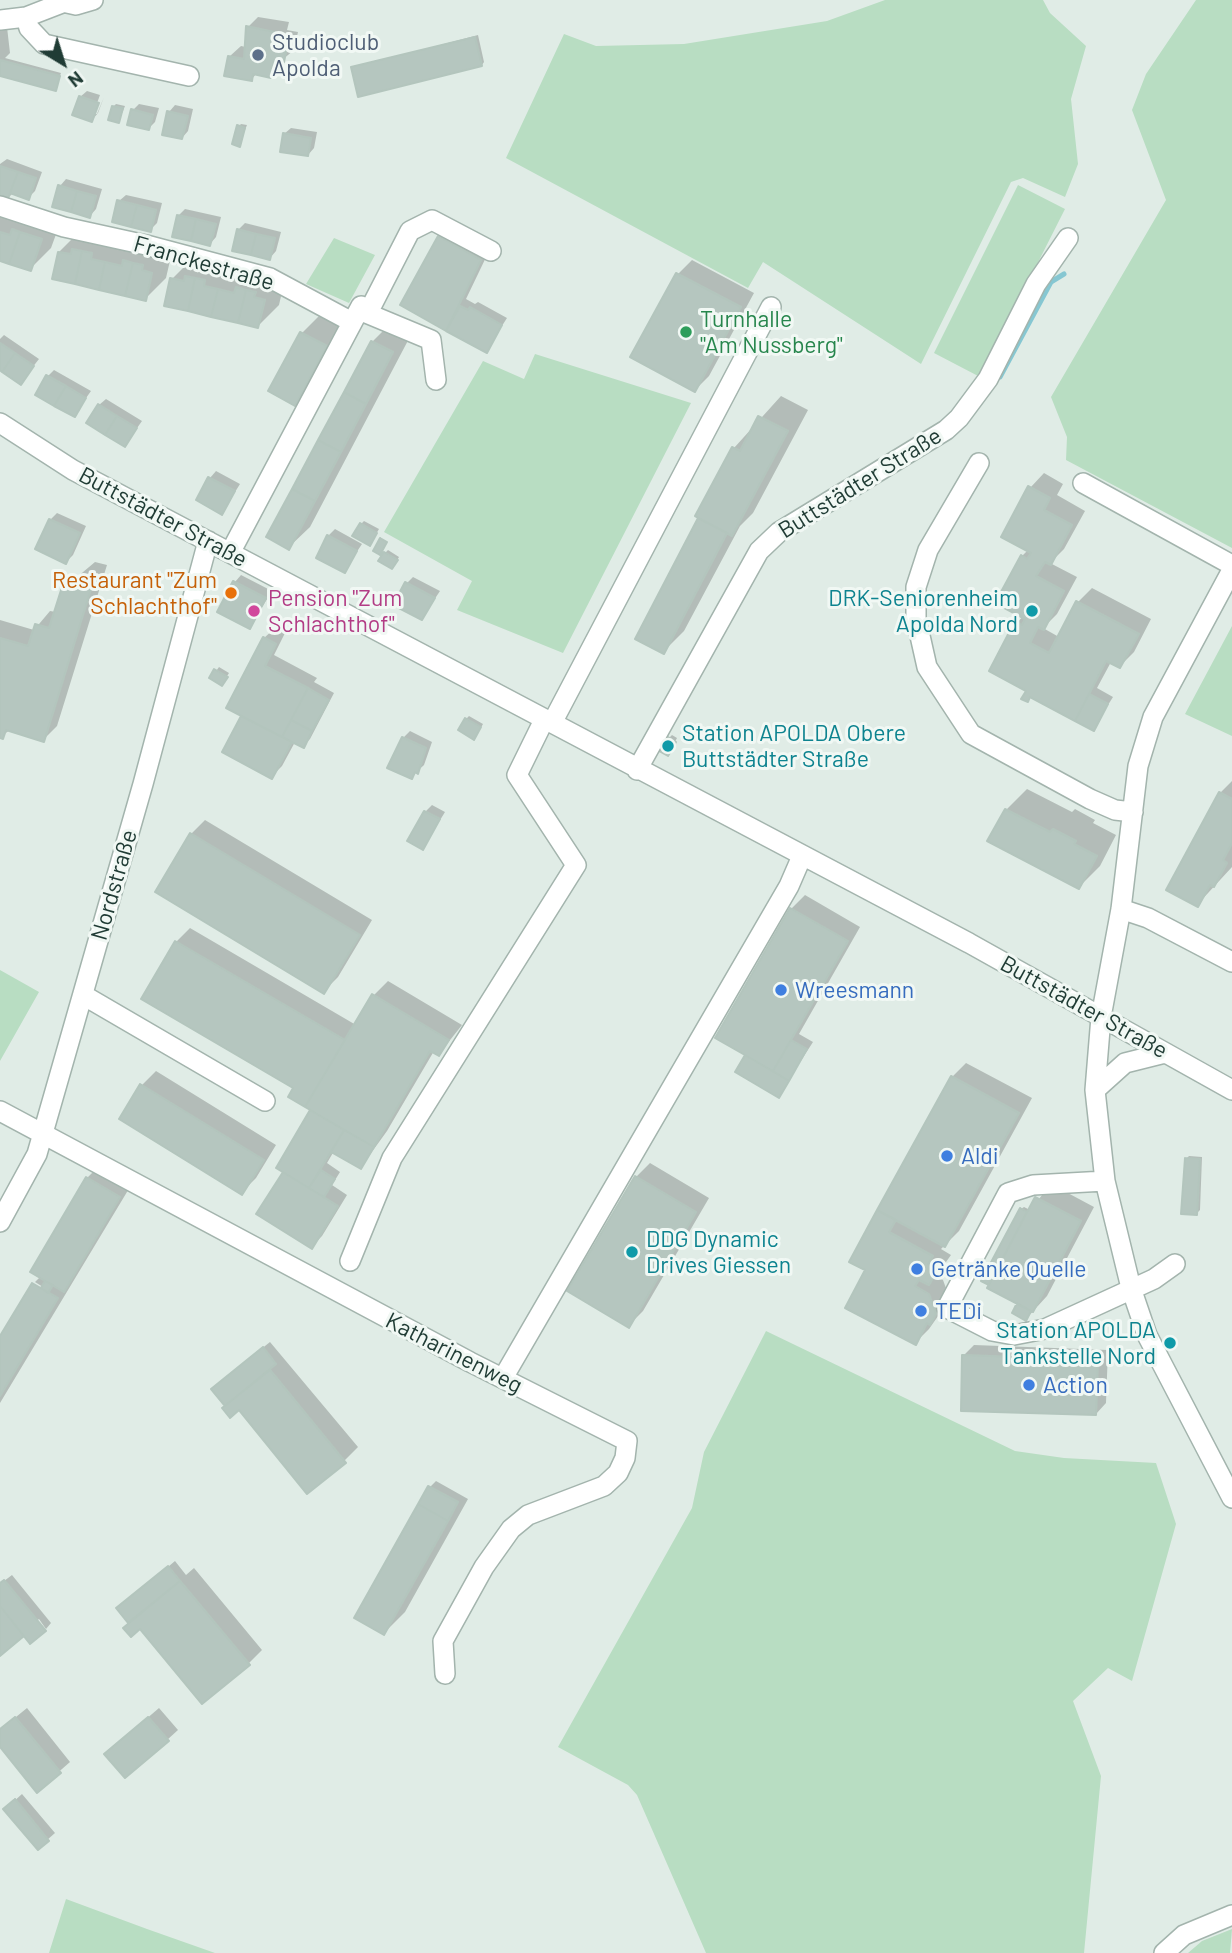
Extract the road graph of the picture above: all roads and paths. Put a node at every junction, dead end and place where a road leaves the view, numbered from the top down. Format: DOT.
graph roads {
  1 [pos="93,0"];
  2 [pos="68,1"];
  3 [pos="26,17"];
  4 [pos="0,20"];
  5 [pos="189,76"];
  6 [pos="0,206"];
  7 [pos="1068,237"];
  8 [pos="491,251"];
  9 [pos="771,307"];
  10 [pos="358,313"];
  11 [pos="436,380"];
  12 [pos="0,423"];
  13 [pos="979,463"];
  14 [pos="1083,484"];
  15 [pos="208,541"];
  16 [pos="230,553"];
  17 [pos="1232,567"];
  18 [pos="548,721"];
  19 [pos="637,769"];
  20 [pos="1133,812"];
  21 [pos="802,856"];
  22 [pos="1121,909"];
  23 [pos="1232,962"];
  24 [pos="83,995"];
  25 [pos="1101,1017"];
  26 [pos="1165,1053"];
  27 [pos="1095,1090"];
  28 [pos="1232,1090"];
  29 [pos="265,1101"];
  30 [pos="0,1111"];
  31 [pos="43,1133"];
  32 [pos="1105,1181"];
  33 [pos="0,1223"];
  34 [pos="350,1261"];
  35 [pos="1175,1264"];
  36 [pos="1131,1288"];
  37 [pos="503,1378"];
  38 [pos="1225,1467"];
  39 [pos="1232,1498"];
  40 [pos="445,1674"];
  41 [pos="1232,1915"];
  42 [pos="1164,1953"];
  1 -- 2 [label="street"];
  2 -- 3 [label="street"];
  3 -- 4 [label="street"];
  3 -- 5 [label="street"];
  6 -- 10 [label="street, Franckestraße"];
  7 -- 19 [label="street, Buttstädter Straße"];
  8 -- 10 [label="street"];
  9 -- 18 [label="street"];
  10 -- 11 [label="street, Franckestraße"];
  10 -- 16 [label="street"];
  12 -- 15 [label="street, Buttstädter Straße"];
  13 -- 20 [label="street"];
  14 -- 17 [label="street"];
  15 -- 16 [label="street, Buttstädter Straße"];
  15 -- 24 [label="street, Nordstraße"];
  16 -- 18 [label="street, Buttstädter Straße"];
  17 -- 20 [label="street"];
  18 -- 19 [label="street, Buttstädter Straße"];
  18 -- 34 [label="street"];
  19 -- 21 [label="street, Buttstädter Straße"];
  20 -- 22 [label="street"];
  21 -- 25 [label="street, Buttstädter Straße"];
  21 -- 37 [label="street"];
  22 -- 23 [label="street"];
  22 -- 25 [label="street"];
  24 -- 29 [label="street"];
  24 -- 31 [label="street, Nordstraße"];
  25 -- 26 [label="street, Buttstädter Straße"];
  25 -- 27 [label="street"];
  26 -- 27 [label="street"];
  26 -- 28 [label="street, Buttstädter Straße"];
  27 -- 32 [label="street"];
  30 -- 31 [label="street, Katharinenweg"];
  31 -- 33 [label="street, Nordstraße"];
  31 -- 37 [label="street, Katharinenweg"];
  32 -- 36 [label="street"];
  32 -- 36 [label="street"];
  35 -- 36 [label="street"];
  36 -- 38 [label="street"];
  37 -- 40 [label="street, Katharinenweg"];
  38 -- 39 [label="street"];
  41 -- 42 [label="street"];
}
